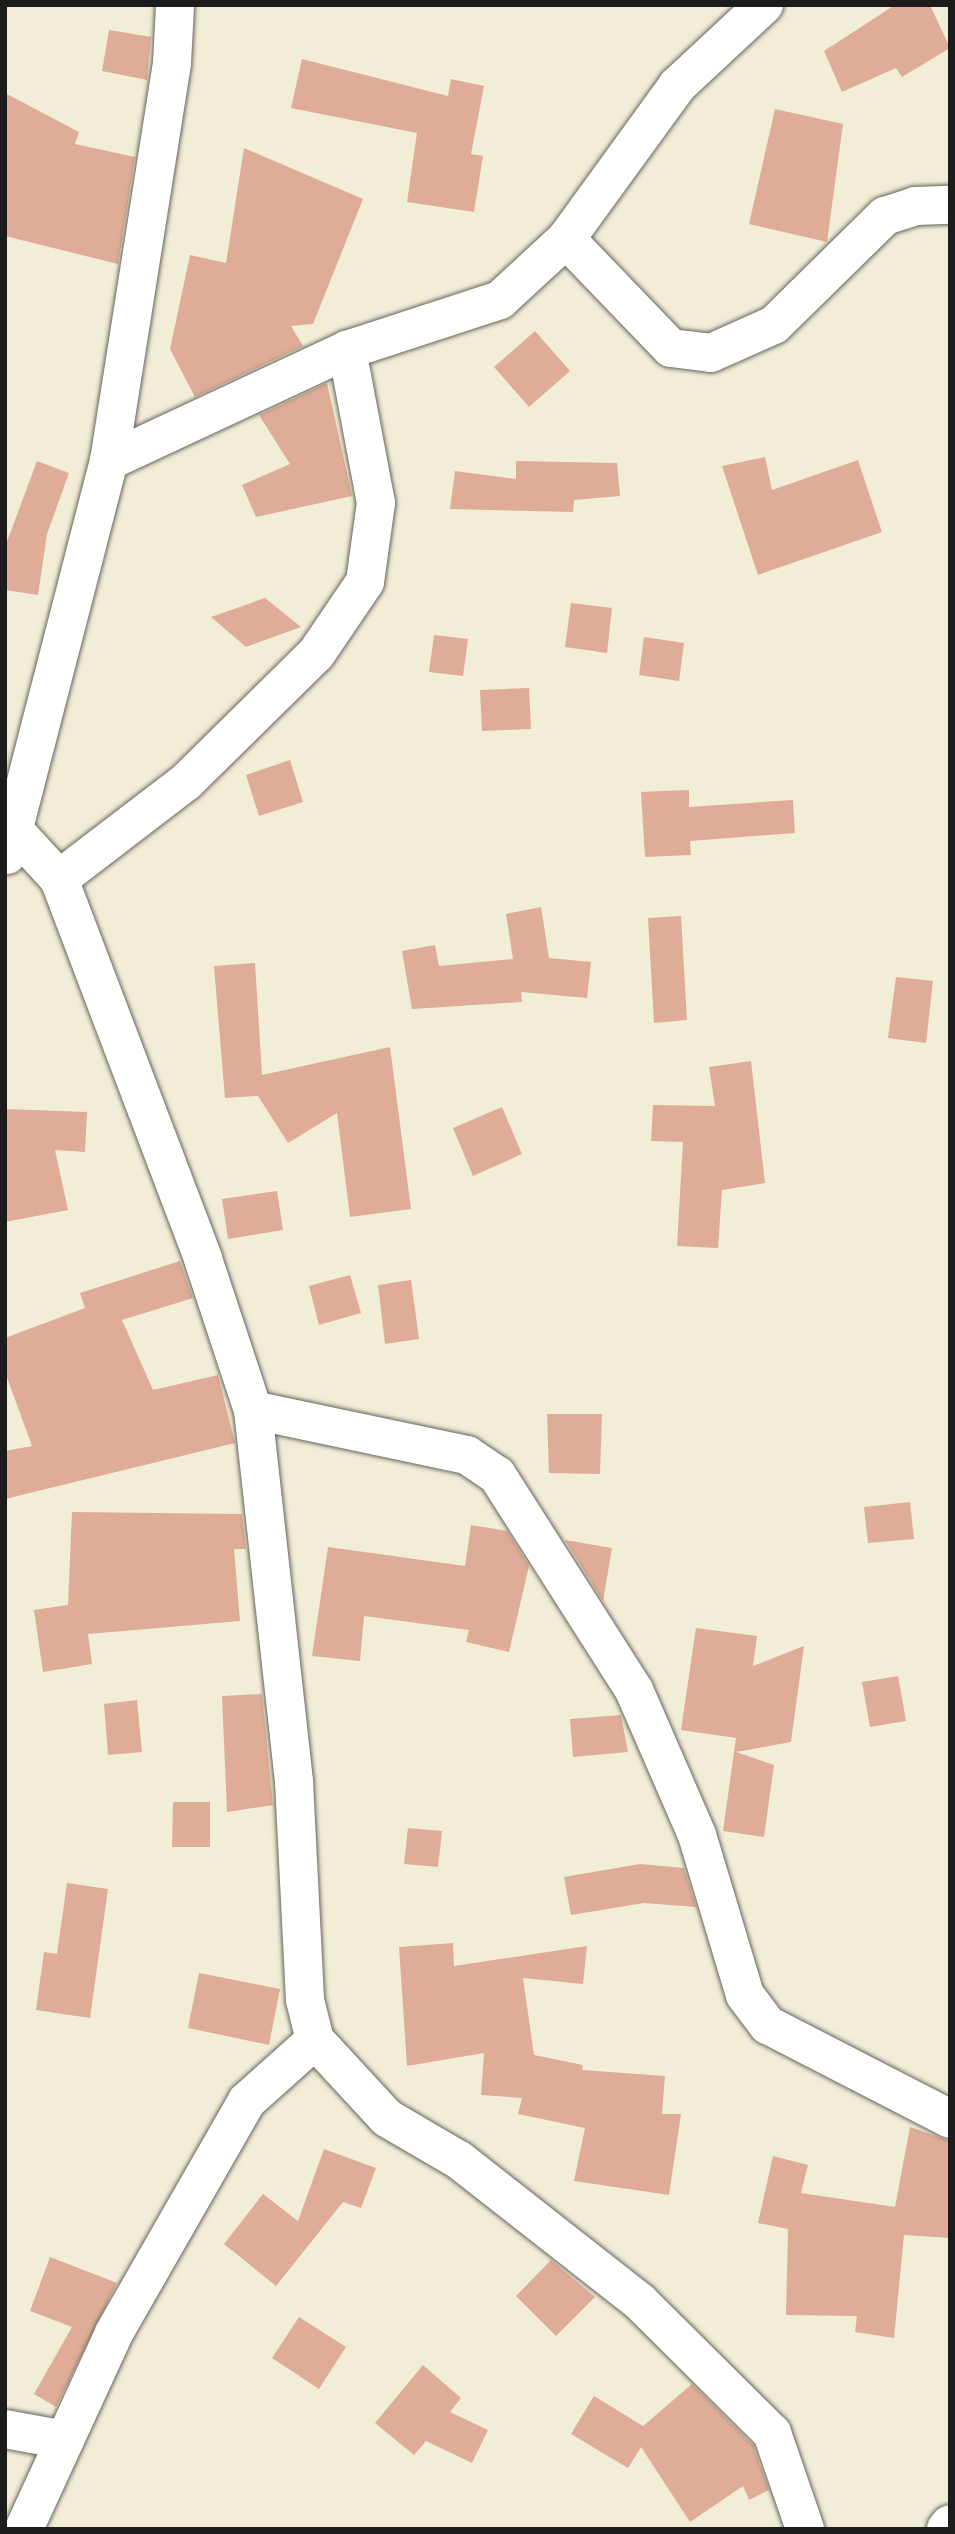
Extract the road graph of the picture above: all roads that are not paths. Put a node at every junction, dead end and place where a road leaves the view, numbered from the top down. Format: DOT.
graph roads {
  1 [pos="175,5"];
  2 [pos="764,5"];
  3 [pos="950,205"];
  4 [pos="566,239"];
  5 [pos="347,350"];
  6 [pos="109,461"];
  7 [pos="10,845"];
  8 [pos="59,879"];
  9 [pos="253,1410"];
  10 [pos="315,2040"];
  11 [pos="950,2119"];
  12 [pos="5,2429"];
  13 [pos="65,2440"];
  14 [pos="950,2524"];
  15 [pos="24,2529"];
  16 [pos="805,2529"];
  17 [pos="946,2529"];
  1 -- 6 [label="street"];
  2 -- 4 [label="street"];
  3 -- 4 [label="street"];
  4 -- 5 [label="street"];
  5 -- 6 [label="street"];
  5 -- 8 [label="street"];
  6 -- 7 [label="street"];
  7 -- 8 [label="street"];
  8 -- 9 [label="street"];
  9 -- 10 [label="street"];
  9 -- 11 [label="street"];
  10 -- 13 [label="street"];
  10 -- 16 [label="street"];
  12 -- 13 [label="street"];
  13 -- 15 [label="street"];
  14 -- 17 [label="street"];
}
